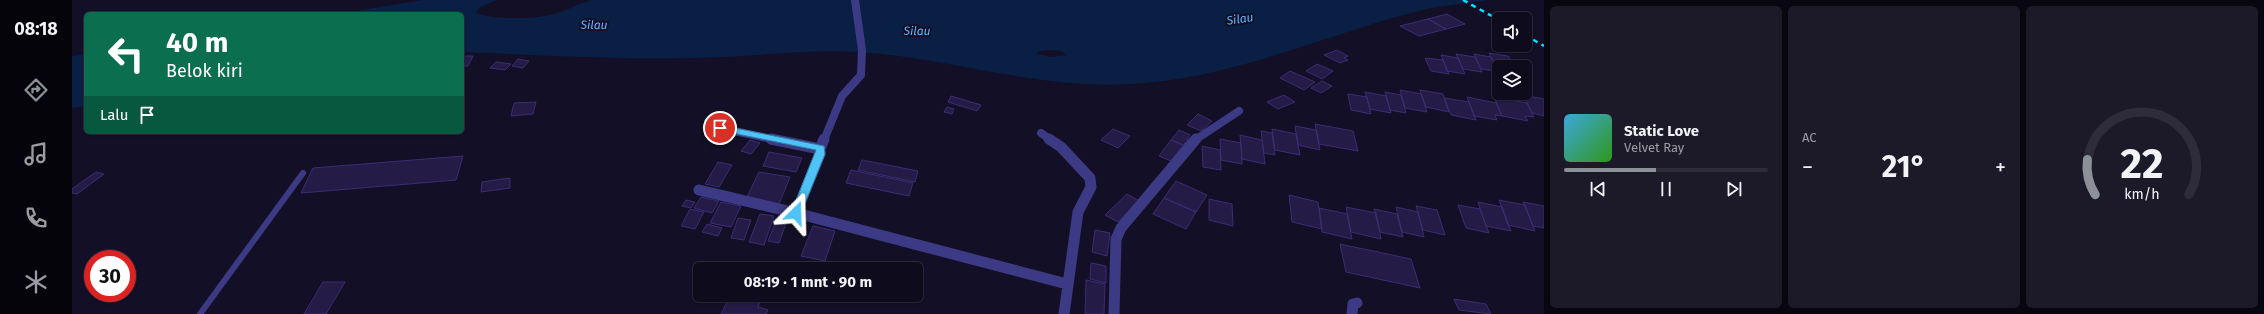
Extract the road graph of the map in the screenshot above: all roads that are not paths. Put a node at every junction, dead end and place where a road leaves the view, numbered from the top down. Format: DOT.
graph roads {
  1 [pos="855,0"];
  2 [pos="1239,111"];
  3 [pos="720,128"];
  4 [pos="1041,134"];
  5 [pos="820,148"];
  6 [pos="303,173"];
  7 [pos="699,190"];
  8 [pos="796,213"];
  9 [pos="1067,284"];
  10 [pos="200,314"];
  11 [pos="1064,314"];
  12 [pos="1114,314"];
  1 -- 5 [label="street"];
  2 -- 12 [label="street"];
  3 -- 5 [label="street"];
  4 -- 9 [label="street"];
  5 -- 8 [label="street"];
  6 -- 10 [label="lane"];
  7 -- 8 [label="street"];
  8 -- 9 [label="street"];
  9 -- 11 [label="street"];
}
